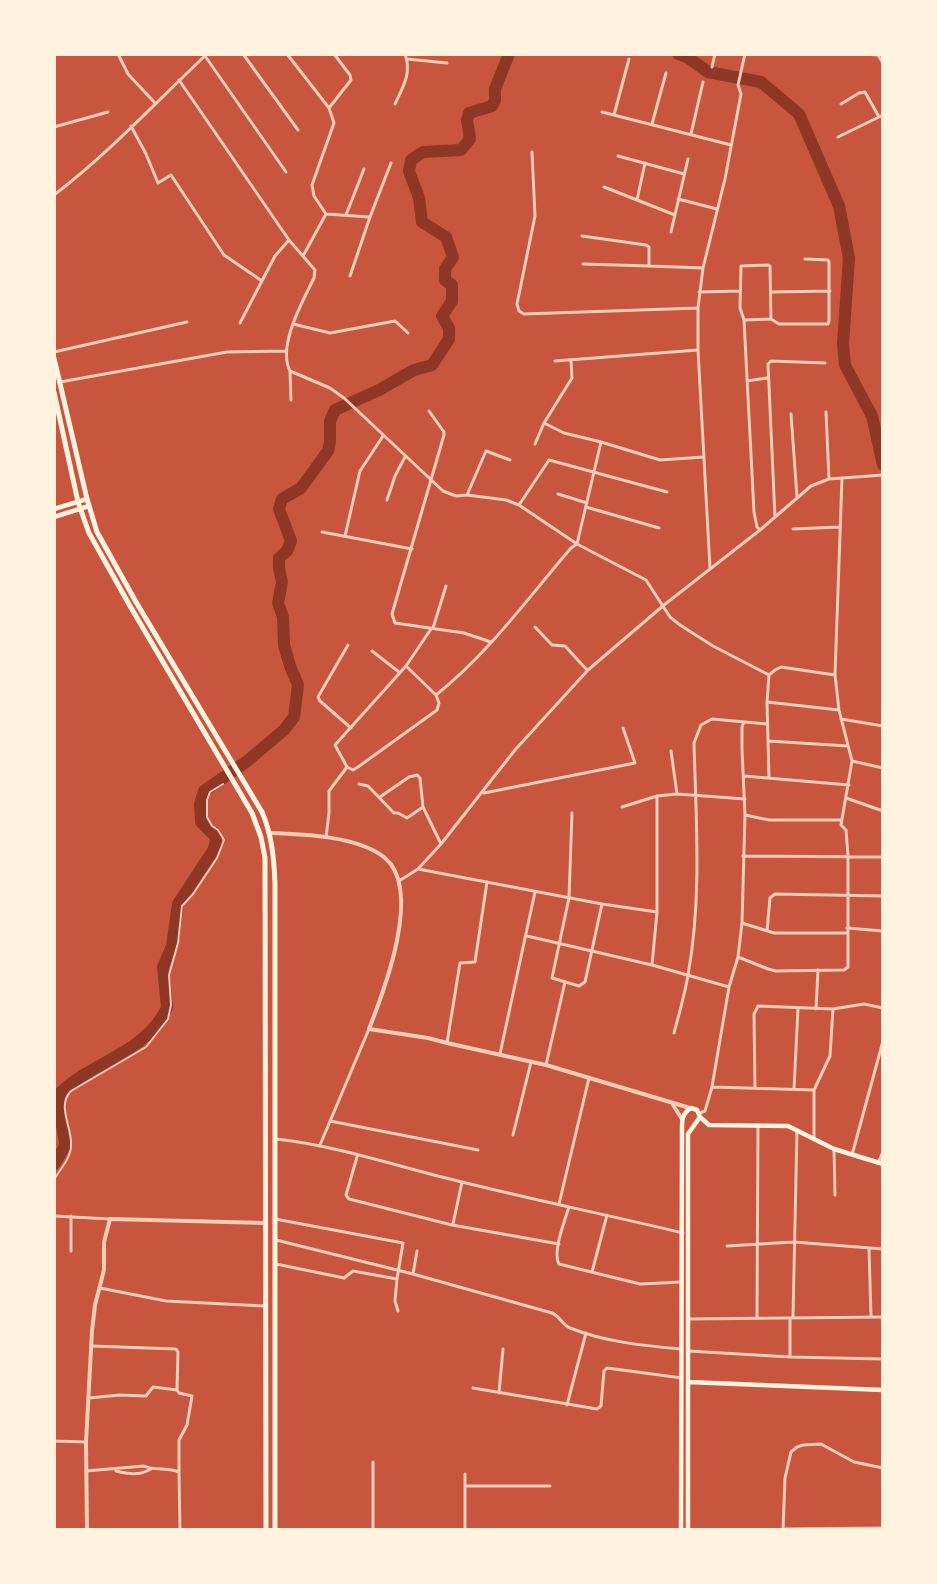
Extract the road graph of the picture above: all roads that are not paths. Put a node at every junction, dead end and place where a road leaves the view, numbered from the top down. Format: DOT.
graph roads {
  1 [pos="118,54"];
  2 [pos="243,54"];
  3 [pos="286,54"];
  4 [pos="334,54"];
  5 [pos="405,54"];
  6 [pos="715,54"];
  7 [pos="745,54"];
  8 [pos="864,54"];
  9 [pos="206,55"];
  10 [pos="878,55"];
  11 [pos="407,59"];
  12 [pos="629,59"];
  13 [pos="447,63"];
  14 [pos="883,63"];
  15 [pos="712,67"];
  16 [pos="666,73"];
  17 [pos="179,81"];
  18 [pos="703,82"];
  19 [pos="155,103"];
  20 [pos="395,104"];
  21 [pos="841,104"];
  22 [pos="329,108"];
  23 [pos="108,112"];
  24 [pos="602,112"];
  25 [pos="614,115"];
  26 [pos="881,116"];
  27 [pos="652,124"];
  28 [pos="131,126"];
  29 [pos="54,127"];
  30 [pos="298,130"];
  31 [pos="690,134"];
  32 [pos="838,137"];
  33 [pos="731,145"];
  34 [pos="532,152"];
  35 [pos="618,156"];
  36 [pos="688,159"];
  37 [pos="391,162"];
  38 [pos="645,163"];
  39 [pos="363,169"];
  40 [pos="286,172"];
  41 [pos="684,174"];
  42 [pos="604,187"];
  43 [pos="54,195"];
  44 [pos="678,199"];
  45 [pos="637,200"];
  46 [pos="717,209"];
  47 [pos="326,214"];
  48 [pos="346,215"];
  49 [pos="675,215"];
  50 [pos="369,218"];
  51 [pos="671,232"];
  52 [pos="582,236"];
  53 [pos="289,240"];
  54 [pos="303,256"];
  55 [pos="805,259"];
  56 [pos="583,264"];
  57 [pos="649,266"];
  58 [pos="703,268"];
  59 [pos="350,276"];
  60 [pos="262,281"];
  61 [pos="699,291"];
  62 [pos="739,291"];
  63 [pos="830,291"];
  64 [pos="771,292"];
  65 [pos="698,308"];
  66 [pos="771,319"];
  67 [pos="744,320"];
  68 [pos="187,322"];
  69 [pos="240,323"];
  70 [pos="293,324"];
  71 [pos="408,333"];
  72 [pos="698,350"];
  73 [pos="286,351"];
  74 [pos="54,352"];
  75 [pos="54,358"];
  76 [pos="571,360"];
  77 [pos="555,361"];
  78 [pos="825,363"];
  79 [pos="290,371"];
  80 [pos="767,378"];
  81 [pos="747,381"];
  82 [pos="60,382"];
  83 [pos="54,392"];
  84 [pos="291,400"];
  85 [pos="429,411"];
  86 [pos="826,412"];
  87 [pos="791,414"];
  88 [pos="544,423"];
  89 [pos="383,436"];
  90 [pos="601,442"];
  91 [pos="535,444"];
  92 [pos="405,457"];
  93 [pos="705,457"];
  94 [pos="510,460"];
  95 [pos="595,472"];
  96 [pos="883,476"];
  97 [pos="842,478"];
  98 [pos="829,479"];
  99 [pos="432,482"];
  100 [pos="667,492"];
  101 [pos="558,494"];
  102 [pos="467,495"];
  103 [pos="797,496"];
  104 [pos="387,500"];
  105 [pos="78,502"];
  106 [pos="88,503"];
  107 [pos="519,505"];
  108 [pos="587,505"];
  109 [pos="54,509"];
  110 [pos="80,509"];
  111 [pos="54,517"];
  112 [pos="775,517"];
  113 [pos="839,527"];
  114 [pos="659,528"];
  115 [pos="793,529"];
  116 [pos="760,530"];
  117 [pos="322,531"];
  118 [pos="345,536"];
  119 [pos="577,544"];
  120 [pos="412,549"];
  121 [pos="710,568"];
  122 [pos="446,586"];
  123 [pos="664,605"];
  124 [pos="536,627"];
  125 [pos="432,628"];
  126 [pos="491,642"];
  127 [pos="348,645"];
  128 [pos="372,651"];
  129 [pos="406,666"];
  130 [pos="588,670"];
  131 [pos="399,672"];
  132 [pos="770,675"];
  133 [pos="835,675"];
  134 [pos="436,695"];
  135 [pos="767,702"];
  136 [pos="839,710"];
  137 [pos="841,719"];
  138 [pos="744,722"];
  139 [pos="767,724"];
  140 [pos="883,726"];
  141 [pos="351,728"];
  142 [pos="623,728"];
  143 [pos="768,741"];
  144 [pos="848,746"];
  145 [pos="671,752"];
  146 [pos="852,761"];
  147 [pos="346,766"];
  148 [pos="883,768"];
  149 [pos="744,776"];
  150 [pos="770,778"];
  151 [pos="223,784"];
  152 [pos="359,784"];
  153 [pos="849,785"];
  154 [pos="483,793"];
  155 [pos="677,794"];
  156 [pos="695,795"];
  157 [pos="657,796"];
  158 [pos="380,797"];
  159 [pos="846,798"];
  160 [pos="745,799"];
  161 [pos="423,807"];
  162 [pos="622,807"];
  163 [pos="883,811"];
  164 [pos="572,813"];
  165 [pos="745,814"];
  166 [pos="841,820"];
  167 [pos="269,832"];
  168 [pos="327,837"];
  169 [pos="441,844"];
  170 [pos="743,856"];
  171 [pos="848,856"];
  172 [pos="883,857"];
  173 [pos="418,868"];
  174 [pos="399,881"];
  175 [pos="487,882"];
  176 [pos="535,892"];
  177 [pos="848,896"];
  178 [pos="883,896"];
  179 [pos="569,898"];
  180 [pos="602,904"];
  181 [pos="657,912"];
  182 [pos="742,924"];
  183 [pos="847,928"];
  184 [pos="767,931"];
  185 [pos="883,931"];
  186 [pos="847,933"];
  187 [pos="527,936"];
  188 [pos="559,942"];
  189 [pos="593,950"];
  190 [pos="738,957"];
  191 [pos="652,965"];
  192 [pos="818,970"];
  193 [pos="688,974"];
  194 [pos="276,977"];
  195 [pos="266,978"];
  196 [pos="565,982"];
  197 [pos="729,987"];
  198 [pos="798,1008"];
  199 [pos="883,1008"];
  200 [pos="816,1009"];
  201 [pos="833,1009"];
  202 [pos="369,1029"];
  203 [pos="674,1033"];
  204 [pos="883,1041"];
  205 [pos="447,1043"];
  206 [pos="267,1045"];
  207 [pos="276,1045"];
  208 [pos="500,1055"];
  209 [pos="531,1062"];
  210 [pos="546,1065"];
  211 [pos="589,1078"];
  212 [pos="755,1087"];
  213 [pos="712,1088"];
  214 [pos="794,1089"];
  215 [pos="814,1090"];
  216 [pos="673,1104"];
  217 [pos="690,1108"];
  218 [pos="700,1115"];
  219 [pos="682,1119"];
  220 [pos="330,1121"];
  221 [pos="758,1124"];
  222 [pos="796,1130"];
  223 [pos="513,1135"];
  224 [pos="814,1139"];
  225 [pos="276,1140"];
  226 [pos="320,1145"];
  227 [pos="834,1149"];
  228 [pos="478,1150"];
  229 [pos="883,1152"];
  230 [pos="852,1155"];
  231 [pos="357,1156"];
  232 [pos="881,1163"];
  233 [pos="54,1180"];
  234 [pos="462,1182"];
  235 [pos="836,1195"];
  236 [pos="559,1204"];
  237 [pos="569,1207"];
  238 [pos="607,1215"];
  239 [pos="54,1216"];
  240 [pos="71,1216"];
  241 [pos="110,1219"];
  242 [pos="275,1219"];
  243 [pos="267,1223"];
  244 [pos="453,1225"];
  245 [pos="683,1233"];
  246 [pos="275,1240"];
  247 [pos="758,1242"];
  248 [pos="794,1242"];
  249 [pos="559,1244"];
  250 [pos="728,1246"];
  251 [pos="869,1249"];
  252 [pos="883,1249"];
  253 [pos="71,1251"];
  254 [pos="417,1251"];
  255 [pos="275,1264"];
  256 [pos="398,1270"];
  257 [pos="592,1272"];
  258 [pos="413,1274"];
  259 [pos="396,1280"];
  260 [pos="682,1282"];
  261 [pos="100,1287"];
  262 [pos="266,1306"];
  263 [pos="398,1311"];
  264 [pos="870,1316"];
  265 [pos="757,1317"];
  266 [pos="883,1317"];
  267 [pos="689,1318"];
  268 [pos="791,1318"];
  269 [pos="586,1333"];
  270 [pos="92,1346"];
  271 [pos="503,1349"];
  272 [pos="682,1349"];
  273 [pos="688,1351"];
  274 [pos="790,1357"];
  275 [pos="883,1359"];
  276 [pos="682,1378"];
  277 [pos="688,1382"];
  278 [pos="473,1388"];
  279 [pos="177,1390"];
  280 [pos="883,1390"];
  281 [pos="266,1393"];
  282 [pos="275,1393"];
  283 [pos="498,1393"];
  284 [pos="89,1398"];
  285 [pos="567,1405"];
  286 [pos="681,1428"];
  287 [pos="688,1429"];
  288 [pos="54,1441"];
  289 [pos="86,1442"];
  290 [pos="266,1460"];
  291 [pos="274,1460"];
  292 [pos="373,1462"];
  293 [pos="883,1468"];
  294 [pos="151,1469"];
  295 [pos="113,1470"];
  296 [pos="86,1471"];
  297 [pos="179,1472"];
  298 [pos="465,1474"];
  299 [pos="466,1486"];
  300 [pos="550,1486"];
  301 [pos="682,1488"];
  302 [pos="688,1488"];
  303 [pos="883,1528"];
  304 [pos="783,1529"];
  305 [pos="87,1530"];
  306 [pos="180,1530"];
  307 [pos="266,1530"];
  308 [pos="275,1530"];
  309 [pos="373,1530"];
  310 [pos="465,1530"];
  311 [pos="681,1530"];
  312 [pos="688,1530"];
  1 -- 19 [label="street"];
  2 -- 30 [label="street"];
  3 -- 22 [label="street"];
  4 -- 22 [label="street"];
  5 -- 11 [label="street"];
  6 -- 15 [label="street"];
  7 -- 33 [label="street"];
  8 -- 10 [label="street"];
  9 -- 17 [label="street"];
  9 -- 40 [label="street"];
  10 -- 14 [label="street"];
  11 -- 13 [label="street"];
  11 -- 20 [label="street"];
  12 -- 25 [label="street"];
  16 -- 27 [label="street"];
  17 -- 19 [label="street"];
  17 -- 53 [label="street"];
  18 -- 31 [label="street"];
  19 -- 28 [label="street"];
  21 -- 26 [label="street"];
  22 -- 47 [label="street"];
  23 -- 29 [label="street"];
  24 -- 25 [label="street"];
  25 -- 27 [label="street"];
  26 -- 32 [label="street"];
  27 -- 31 [label="street"];
  28 -- 43 [label="street"];
  28 -- 60 [label="street"];
  31 -- 33 [label="street"];
  33 -- 46 [label="street"];
  34 -- 65 [label="street"];
  35 -- 38 [label="street"];
  36 -- 41 [label="street"];
  37 -- 50 [label="street"];
  38 -- 41 [label="street"];
  38 -- 45 [label="street"];
  39 -- 48 [label="street"];
  41 -- 44 [label="street"];
  42 -- 45 [label="street"];
  44 -- 46 [label="street"];
  44 -- 49 [label="street"];
  45 -- 49 [label="street"];
  46 -- 58 [label="street"];
  47 -- 48 [label="street"];
  47 -- 54 [label="street"];
  48 -- 50 [label="street"];
  49 -- 51 [label="street"];
  50 -- 59 [label="street"];
  52 -- 57 [label="street"];
  53 -- 54 [label="street"];
  53 -- 60 [label="street"];
  54 -- 70 [label="street"];
  55 -- 63 [label="street"];
  56 -- 57 [label="street"];
  57 -- 58 [label="street"];
  58 -- 61 [label="street"];
  60 -- 69 [label="street"];
  61 -- 62 [label="street"];
  61 -- 65 [label="street"];
  62 -- 64 [label="street"];
  62 -- 67 [label="street"];
  63 -- 64 [label="street"];
  63 -- 66 [label="street"];
  64 -- 66 [label="street"];
  65 -- 72 [label="street"];
  66 -- 67 [label="street"];
  67 -- 81 [label="street"];
  68 -- 74 [label="street"];
  70 -- 71 [label="street"];
  70 -- 73 [label="street"];
  72 -- 76 [label="street"];
  72 -- 93 [label="street"];
  73 -- 79 [label="street"];
  73 -- 82 [label="street"];
  75 -- 82 [label="highway"];
  76 -- 77 [label="street"];
  76 -- 88 [label="street"];
  78 -- 80 [label="street"];
  79 -- 84 [label="street"];
  79 -- 89 [label="street"];
  80 -- 81 [label="street"];
  80 -- 112 [label="street"];
  81 -- 116 [label="street"];
  82 -- 106 [label="highway"];
  83 -- 105 [label="highway"];
  85 -- 99 [label="street"];
  86 -- 98 [label="street"];
  87 -- 103 [label="street"];
  88 -- 90 [label="street"];
  88 -- 91 [label="street"];
  89 -- 92 [label="street"];
  89 -- 118 [label="street"];
  90 -- 93 [label="street"];
  90 -- 95 [label="street"];
  92 -- 99 [label="street"];
  92 -- 104 [label="street"];
  93 -- 121 [label="street"];
  94 -- 102 [label="street"];
  95 -- 100 [label="street"];
  95 -- 107 [label="street"];
  95 -- 108 [label="street"];
  96 -- 97 [label="street"];
  97 -- 98 [label="street"];
  97 -- 113 [label="street"];
  98 -- 103 [label="street"];
  99 -- 102 [label="street"];
  99 -- 120 [label="street"];
  101 -- 108 [label="street"];
  102 -- 107 [label="street"];
  103 -- 112 [label="street"];
  105 -- 106 [label="main road"];
  105 -- 109 [label="main road"];
  105 -- 110 [label="highway"];
  106 -- 110 [label="main road"];
  106 -- 167 [label="highway"];
  107 -- 119 [label="street"];
  108 -- 114 [label="street"];
  108 -- 119 [label="street"];
  110 -- 111 [label="main road"];
  110 -- 195 [label="highway"];
  112 -- 116 [label="street"];
  113 -- 115 [label="street"];
  113 -- 133 [label="street"];
  116 -- 121 [label="street"];
  117 -- 118 [label="street"];
  118 -- 120 [label="street"];
  119 -- 123 [label="street"];
  119 -- 126 [label="street"];
  120 -- 125 [label="street"];
  121 -- 123 [label="street"];
  122 -- 125 [label="street"];
  123 -- 130 [label="street"];
  123 -- 132 [label="street"];
  124 -- 130 [label="street"];
  125 -- 126 [label="street"];
  125 -- 129 [label="street"];
  126 -- 134 [label="street"];
  127 -- 141 [label="street"];
  128 -- 131 [label="street"];
  129 -- 131 [label="street"];
  129 -- 134 [label="street"];
  130 -- 154 [label="street"];
  131 -- 141 [label="street"];
  132 -- 133 [label="street"];
  132 -- 135 [label="street"];
  133 -- 136 [label="street"];
  134 -- 147 [label="street"];
  135 -- 136 [label="street"];
  135 -- 139 [label="street"];
  136 -- 137 [label="street"];
  137 -- 140 [label="street"];
  137 -- 144 [label="street"];
  138 -- 139 [label="street"];
  138 -- 149 [label="street"];
  138 -- 156 [label="street"];
  139 -- 143 [label="street"];
  141 -- 147 [label="street"];
  142 -- 154 [label="street"];
  143 -- 144 [label="street"];
  143 -- 150 [label="street"];
  144 -- 146 [label="street"];
  145 -- 155 [label="street"];
  146 -- 148 [label="street"];
  146 -- 153 [label="street"];
  147 -- 168 [label="street"];
  149 -- 150 [label="street"];
  149 -- 160 [label="street"];
  150 -- 153 [label="street"];
  151 -- 233 [label="street"];
  152 -- 158 [label="street"];
  153 -- 159 [label="street"];
  154 -- 169 [label="street"];
  155 -- 156 [label="street"];
  155 -- 157 [label="street"];
  156 -- 160 [label="street"];
  156 -- 193 [label="street"];
  157 -- 162 [label="street"];
  157 -- 181 [label="street"];
  158 -- 161 [label="street"];
  158 -- 161 [label="street"];
  159 -- 163 [label="street"];
  159 -- 166 [label="street"];
  160 -- 165 [label="street"];
  161 -- 169 [label="street"];
  164 -- 179 [label="street"];
  165 -- 166 [label="street"];
  165 -- 170 [label="street"];
  166 -- 171 [label="street"];
  167 -- 168 [label="street"];
  167 -- 194 [label="highway"];
  168 -- 174 [label="street"];
  169 -- 173 [label="street"];
  170 -- 171 [label="street"];
  170 -- 182 [label="street"];
  171 -- 172 [label="street"];
  171 -- 177 [label="street"];
  173 -- 174 [label="street"];
  173 -- 175 [label="street"];
  174 -- 202 [label="street"];
  175 -- 176 [label="street"];
  175 -- 205 [label="street"];
  176 -- 179 [label="street"];
  176 -- 187 [label="street"];
  177 -- 178 [label="street"];
  177 -- 183 [label="street"];
  177 -- 184 [label="street"];
  179 -- 180 [label="street"];
  179 -- 188 [label="street"];
  180 -- 181 [label="street"];
  180 -- 189 [label="street"];
  181 -- 191 [label="street"];
  182 -- 184 [label="street"];
  182 -- 190 [label="street"];
  183 -- 185 [label="street"];
  183 -- 186 [label="street"];
  184 -- 186 [label="street"];
  186 -- 192 [label="street"];
  187 -- 188 [label="street"];
  187 -- 208 [label="street"];
  188 -- 189 [label="street"];
  188 -- 196 [label="street"];
  189 -- 191 [label="street"];
  189 -- 196 [label="street"];
  190 -- 192 [label="street"];
  190 -- 197 [label="street"];
  191 -- 193 [label="street"];
  192 -- 200 [label="street"];
  193 -- 197 [label="street"];
  193 -- 203 [label="street"];
  194 -- 195 [label="highway"];
  194 -- 207 [label="highway"];
  195 -- 206 [label="highway"];
  196 -- 210 [label="street"];
  197 -- 213 [label="street"];
  198 -- 200 [label="street"];
  198 -- 212 [label="street"];
  198 -- 214 [label="street"];
  199 -- 201 [label="street"];
  200 -- 201 [label="street"];
  201 -- 215 [label="street"];
  202 -- 205 [label="street"];
  202 -- 220 [label="street"];
  204 -- 230 [label="street"];
  205 -- 208 [label="street"];
  206 -- 207 [label="highway"];
  206 -- 243 [label="highway"];
  207 -- 225 [label="highway"];
  208 -- 209 [label="street"];
  209 -- 210 [label="street"];
  209 -- 223 [label="street"];
  210 -- 211 [label="street"];
  211 -- 216 [label="street"];
  211 -- 236 [label="street"];
  212 -- 213 [label="street"];
  212 -- 214 [label="street"];
  213 -- 218 [label="street"];
  214 -- 215 [label="street"];
  215 -- 224 [label="street"];
  216 -- 217 [label="street"];
  216 -- 219 [label="street"];
  217 -- 218 [label="main road"];
  217 -- 219 [label="main road"];
  218 -- 221 [label="main road"];
  218 -- 267 [label="main road"];
  219 -- 245 [label="main road"];
  220 -- 226 [label="street"];
  220 -- 228 [label="street"];
  221 -- 222 [label="main road"];
  221 -- 247 [label="street"];
  222 -- 224 [label="main road"];
  222 -- 248 [label="street"];
  224 -- 227 [label="main road"];
  225 -- 226 [label="street"];
  225 -- 242 [label="highway"];
  226 -- 231 [label="street"];
  227 -- 230 [label="main road"];
  227 -- 235 [label="street"];
  229 -- 232 [label="street"];
  230 -- 232 [label="main road"];
  231 -- 234 [label="street"];
  231 -- 244 [label="street"];
  234 -- 236 [label="street"];
  234 -- 244 [label="street"];
  236 -- 237 [label="street"];
  237 -- 238 [label="street"];
  237 -- 249 [label="street"];
  238 -- 245 [label="street"];
  238 -- 257 [label="street"];
  239 -- 240 [label="street"];
  240 -- 241 [label="street"];
  240 -- 253 [label="street"];
  241 -- 243 [label="street"];
  241 -- 261 [label="street"];
  242 -- 246 [label="highway"];
  242 -- 256 [label="street"];
  243 -- 262 [label="highway"];
  244 -- 249 [label="street"];
  245 -- 260 [label="main road"];
  246 -- 255 [label="highway"];
  246 -- 256 [label="street"];
  247 -- 248 [label="street"];
  247 -- 250 [label="street"];
  247 -- 265 [label="street"];
  248 -- 251 [label="street"];
  248 -- 268 [label="street"];
  249 -- 257 [label="street"];
  251 -- 252 [label="street"];
  251 -- 264 [label="street"];
  254 -- 258 [label="street"];
  255 -- 259 [label="street"];
  255 -- 282 [label="highway"];
  256 -- 258 [label="street"];
  256 -- 259 [label="street"];
  257 -- 260 [label="street"];
  258 -- 269 [label="street"];
  259 -- 263 [label="street"];
  260 -- 272 [label="main road"];
  261 -- 262 [label="street"];
  261 -- 270 [label="street"];
  262 -- 281 [label="highway"];
  264 -- 266 [label="street"];
  264 -- 268 [label="street"];
  265 -- 267 [label="street"];
  265 -- 268 [label="street"];
  267 -- 273 [label="main road"];
  268 -- 274 [label="street"];
  269 -- 272 [label="street"];
  269 -- 285 [label="street"];
  270 -- 279 [label="street"];
  270 -- 284 [label="street"];
  271 -- 283 [label="street"];
  272 -- 276 [label="main road"];
  273 -- 274 [label="street"];
  273 -- 277 [label="main road"];
  274 -- 275 [label="street"];
  276 -- 285 [label="street"];
  276 -- 286 [label="main road"];
  277 -- 280 [label="main road"];
  277 -- 287 [label="main road"];
  278 -- 283 [label="street"];
  279 -- 284 [label="street"];
  279 -- 297 [label="street"];
  281 -- 282 [label="highway"];
  281 -- 290 [label="highway"];
  282 -- 291 [label="highway"];
  283 -- 285 [label="street"];
  284 -- 289 [label="street"];
  286 -- 287 [label="main road"];
  286 -- 301 [label="main road"];
  287 -- 302 [label="main road"];
  288 -- 289 [label="street"];
  289 -- 296 [label="street"];
  290 -- 291 [label="highway"];
  290 -- 307 [label="highway"];
  291 -- 308 [label="highway"];
  292 -- 309 [label="street"];
  293 -- 304 [label="street"];
  294 -- 295 [label="street"];
  294 -- 295 [label="street"];
  294 -- 297 [label="street"];
  295 -- 296 [label="street"];
  296 -- 305 [label="street"];
  297 -- 306 [label="street"];
  298 -- 299 [label="street"];
  299 -- 300 [label="street"];
  299 -- 310 [label="street"];
  301 -- 302 [label="main road"];
  301 -- 311 [label="main road"];
  302 -- 312 [label="main road"];
  303 -- 304 [label="street"];
}
